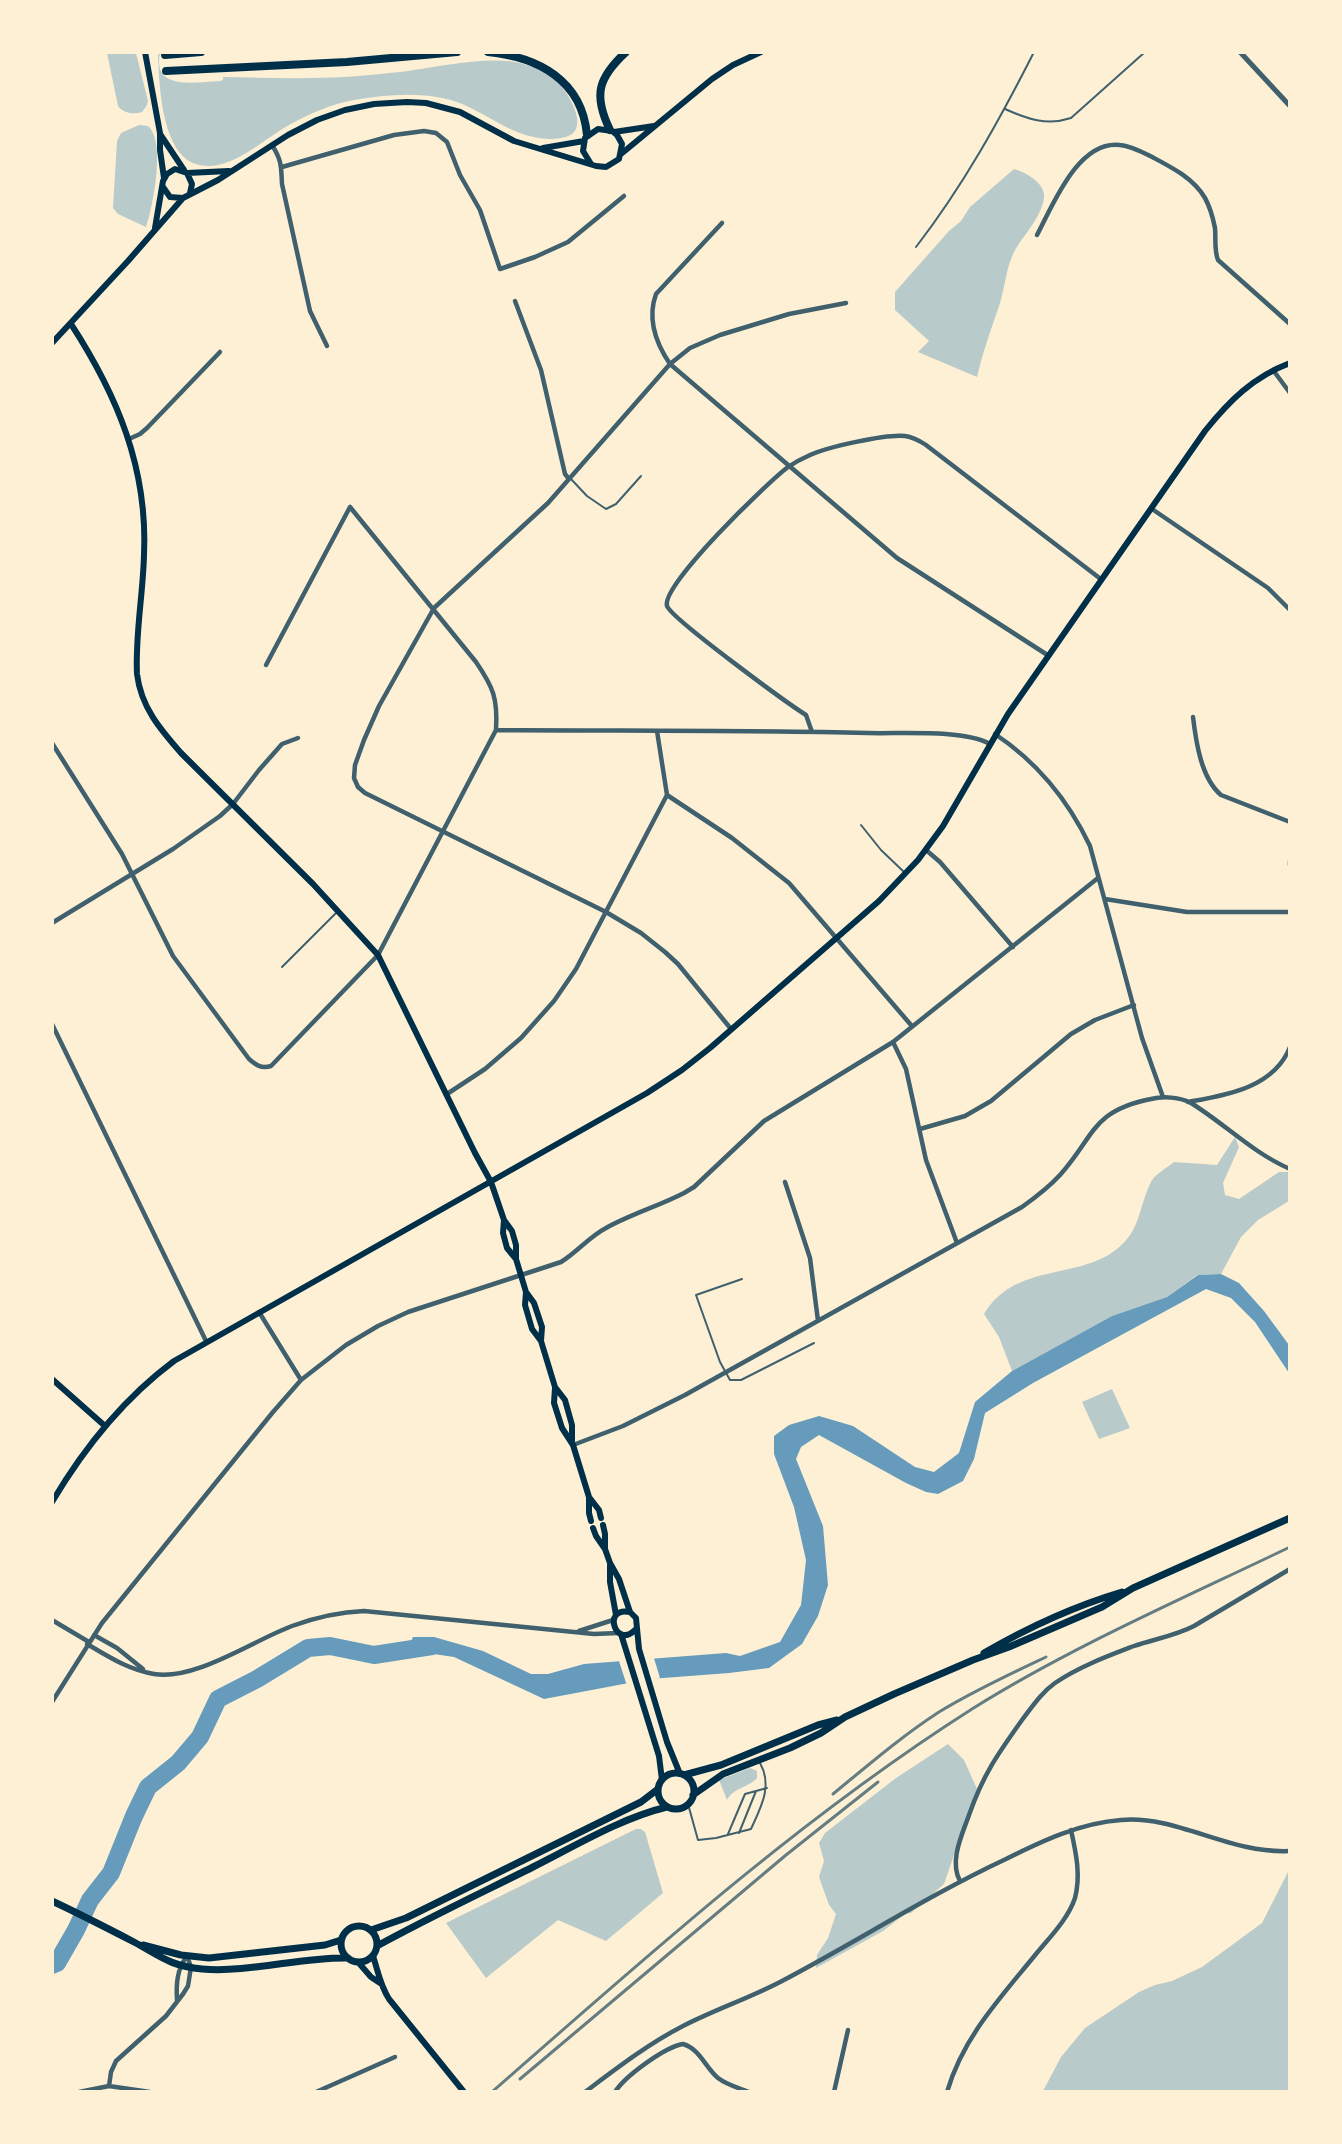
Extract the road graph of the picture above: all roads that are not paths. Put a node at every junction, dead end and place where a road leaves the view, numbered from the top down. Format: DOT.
graph roads {
  1 [pos="201,52"];
  2 [pos="457,52"];
  3 [pos="488,52"];
  4 [pos="626,52"];
  5 [pos="760,52"];
  6 [pos="1034,52"];
  7 [pos="1145,52"];
  8 [pos="1240,52"];
  9 [pos="145,54"];
  10 [pos="165,55"];
  11 [pos="166,70"];
  12 [pos="1290,106"];
  13 [pos="1005,109"];
  14 [pos="655,126"];
  15 [pos="612,131"];
  16 [pos="160,133"];
  17 [pos="586,138"];
  18 [pos="272,145"];
  19 [pos="540,148"];
  20 [pos="621,154"];
  21 [pos="591,164"];
  22 [pos="282,167"];
  23 [pos="229,171"];
  24 [pos="186,172"];
  25 [pos="164,178"];
  26 [pos="163,187"];
  27 [pos="190,193"];
  28 [pos="624,196"];
  29 [pos="183,198"];
  30 [pos="722,223"];
  31 [pos="155,228"];
  32 [pos="1037,235"];
  33 [pos="916,248"];
  34 [pos="515,301"];
  35 [pos="846,303"];
  36 [pos="70,324"];
  37 [pos="1290,324"];
  38 [pos="52,343"];
  39 [pos="327,346"];
  40 [pos="220,352"];
  41 [pos="1290,363"];
  42 [pos="670,364"];
  43 [pos="1273,370"];
  44 [pos="1290,393"];
  45 [pos="129,439"];
  46 [pos="788,467"];
  47 [pos="641,476"];
  48 [pos="569,479"];
  49 [pos="1152,509"];
  50 [pos="1102,580"];
  51 [pos="434,608"];
  52 [pos="1290,610"];
  53 [pos="1049,656"];
  54 [pos="266,665"];
  55 [pos="1193,717"];
  56 [pos="496,730"];
  57 [pos="657,731"];
  58 [pos="812,732"];
  59 [pos="995,734"];
  60 [pos="297,738"];
  61 [pos="52,742"];
  62 [pos="990,744"];
  63 [pos="668,795"];
  64 [pos="233,804"];
  65 [pos="1290,822"];
  66 [pos="861,825"];
  67 [pos="443,832"];
  68 [pos="926,850"];
  69 [pos="132,874"];
  70 [pos="906,874"];
  71 [pos="1098,878"];
  72 [pos="1105,899"];
  73 [pos="338,911"];
  74 [pos="606,912"];
  75 [pos="1290,912"];
  76 [pos="52,922"];
  77 [pos="837,938"];
  78 [pos="1013,947"];
  79 [pos="378,955"];
  80 [pos="282,967"];
  81 [pos="1134,1005"];
  82 [pos="52,1024"];
  83 [pos="911,1026"];
  84 [pos="731,1029"];
  85 [pos="892,1042"];
  86 [pos="1290,1047"];
  87 [pos="447,1094"];
  88 [pos="1163,1097"];
  89 [pos="1188,1102"];
  90 [pos="920,1129"];
  91 [pos="1290,1169"];
  92 [pos="491,1182"];
  93 [pos="785,1182"];
  94 [pos="957,1243"];
  95 [pos="521,1276"];
  96 [pos="742,1279"];
  97 [pos="259,1312"];
  98 [pos="818,1321"];
  99 [pos="206,1341"];
  100 [pos="814,1343"];
  101 [pos="724,1371"];
  102 [pos="52,1379"];
  103 [pos="301,1380"];
  104 [pos="555,1387"];
  105 [pos="105,1426"];
  106 [pos="572,1443"];
  107 [pos="589,1497"];
  108 [pos="52,1502"];
  109 [pos="1290,1518"];
  110 [pos="605,1548"];
  111 [pos="610,1563"];
  112 [pos="1290,1569"];
  113 [pos="630,1612"];
  114 [pos="615,1618"];
  115 [pos="52,1620"];
  116 [pos="636,1629"];
  117 [pos="577,1632"];
  118 [pos="620,1634"];
  119 [pos="94,1635"];
  120 [pos="88,1643"];
  121 [pos="145,1671"];
  122 [pos="52,1702"];
  123 [pos="845,1717"];
  124 [pos="759,1760"];
  125 [pos="682,1774"];
  126 [pos="662,1780"];
  127 [pos="767,1788"];
  128 [pos="658,1789"];
  129 [pos="756,1791"];
  130 [pos="693,1795"];
  131 [pos="688,1804"];
  132 [pos="670,1808"];
  133 [pos="1071,1830"];
  134 [pos="739,1833"];
  135 [pos="728,1836"];
  136 [pos="1290,1851"];
  137 [pos="960,1881"];
  138 [pos="53,1901"];
  139 [pos="370,1930"];
  140 [pos="342,1940"];
  141 [pos="137,1944"];
  142 [pos="377,1946"];
  143 [pos="187,1956"];
  144 [pos="373,1956"];
  145 [pos="348,1958"];
  146 [pos="358,1962"];
  147 [pos="180,1965"];
  148 [pos="191,1967"];
  149 [pos="380,1983"];
  150 [pos="177,2000"];
  151 [pos="848,2030"];
  152 [pos="395,2057"];
  153 [pos="109,2086"];
  154 [pos="326,2090"];
  155 [pos="463,2090"];
  156 [pos="79,2091"];
  157 [pos="150,2091"];
  158 [pos="316,2091"];
  159 [pos="585,2091"];
  160 [pos="615,2091"];
  161 [pos="749,2091"];
  162 [pos="834,2091"];
  163 [pos="947,2091"];
  1 -- 10 [label="highway"];
  2 -- 11 [label="highway"];
  3 -- 17 [label="highway"];
  4 -- 15 [label="highway"];
  5 -- 14 [label="main road"];
  6 -- 13 [label="lane"];
  7 -- 13 [label="lane"];
  8 -- 12 [label="street"];
  9 -- 16 [label="main road"];
  13 -- 33 [label="lane"];
  14 -- 15 [label="main road"];
  14 -- 20 [label="main road"];
  15 -- 17 [label="main road"];
  15 -- 20 [label="main road"];
  16 -- 24 [label="main road"];
  16 -- 25 [label="main road"];
  17 -- 19 [label="main road"];
  17 -- 21 [label="main road"];
  18 -- 19 [label="main road"];
  18 -- 22 [label="street"];
  18 -- 23 [label="main road"];
  19 -- 21 [label="main road"];
  20 -- 21 [label="main road"];
  22 -- 28 [label="street"];
  22 -- 39 [label="street"];
  23 -- 24 [label="main road"];
  23 -- 27 [label="main road"];
  24 -- 25 [label="main road"];
  24 -- 27 [label="main road"];
  25 -- 26 [label="main road"];
  26 -- 29 [label="main road"];
  26 -- 31 [label="main road"];
  27 -- 29 [label="main road"];
  29 -- 31 [label="main road"];
  30 -- 42 [label="street"];
  31 -- 36 [label="main road"];
  32 -- 37 [label="street"];
  34 -- 48 [label="street"];
  35 -- 42 [label="street"];
  36 -- 38 [label="main road"];
  36 -- 45 [label="main road"];
  40 -- 45 [label="street"];
  41 -- 43 [label="main road"];
  42 -- 46 [label="street"];
  42 -- 48 [label="street"];
  43 -- 44 [label="street"];
  43 -- 49 [label="main road"];
  45 -- 64 [label="main road"];
  46 -- 50 [label="street"];
  46 -- 53 [label="street"];
  46 -- 58 [label="street"];
  47 -- 48 [label="lane"];
  48 -- 51 [label="street"];
  49 -- 50 [label="main road"];
  49 -- 52 [label="street"];
  50 -- 53 [label="main road"];
  51 -- 54 [label="street"];
  51 -- 56 [label="street"];
  51 -- 67 [label="street"];
  53 -- 59 [label="main road"];
  55 -- 65 [label="street"];
  56 -- 57 [label="street"];
  56 -- 67 [label="street"];
  57 -- 58 [label="street"];
  57 -- 63 [label="street"];
  58 -- 62 [label="street"];
  59 -- 62 [label="main road"];
  59 -- 71 [label="street"];
  60 -- 64 [label="street"];
  61 -- 69 [label="street"];
  62 -- 68 [label="main road"];
  63 -- 74 [label="street"];
  63 -- 77 [label="street"];
  64 -- 69 [label="street"];
  64 -- 73 [label="main road"];
  66 -- 70 [label="lane"];
  67 -- 74 [label="street"];
  67 -- 79 [label="street"];
  68 -- 70 [label="main road"];
  68 -- 78 [label="street"];
  69 -- 76 [label="street"];
  69 -- 79 [label="street"];
  70 -- 77 [label="main road"];
  71 -- 72 [label="street"];
  71 -- 78 [label="street"];
  72 -- 75 [label="street"];
  72 -- 81 [label="street"];
  73 -- 79 [label="main road"];
  73 -- 80 [label="lane"];
  74 -- 84 [label="street"];
  74 -- 87 [label="street"];
  77 -- 83 [label="street"];
  77 -- 84 [label="main road"];
  78 -- 83 [label="street"];
  79 -- 87 [label="main road"];
  81 -- 88 [label="street"];
  81 -- 90 [label="street"];
  82 -- 99 [label="street"];
  83 -- 85 [label="street"];
  84 -- 92 [label="main road"];
  85 -- 90 [label="street"];
  85 -- 95 [label="street"];
  86 -- 89 [label="street"];
  87 -- 92 [label="main road"];
  88 -- 89 [label="street"];
  88 -- 94 [label="street"];
  89 -- 91 [label="street"];
  90 -- 94 [label="street"];
  92 -- 95 [label="main road"];
  92 -- 97 [label="main road"];
  93 -- 98 [label="street"];
  94 -- 98 [label="street"];
  95 -- 103 [label="street"];
  95 -- 104 [label="main road"];
  96 -- 101 [label="lane"];
  97 -- 99 [label="main road"];
  97 -- 103 [label="street"];
  98 -- 101 [label="street"];
  99 -- 105 [label="main road"];
  100 -- 101 [label="lane"];
  101 -- 106 [label="street"];
  102 -- 105 [label="main road"];
  103 -- 119 [label="street"];
  104 -- 106 [label="main road"];
  104 -- 106 [label="main road"];
  105 -- 108 [label="main road"];
  106 -- 107 [label="main road"];
  107 -- 110 [label="main road"];
  107 -- 110 [label="main road"];
  109 -- 123 [label="main road"];
  110 -- 111 [label="main road"];
  111 -- 113 [label="main road"];
  111 -- 114 [label="main road"];
  112 -- 137 [label="street"];
  113 -- 114 [label="main road"];
  113 -- 116 [label="main road"];
  114 -- 117 [label="street"];
  114 -- 118 [label="main road"];
  115 -- 120 [label="street"];
  116 -- 118 [label="main road"];
  116 -- 125 [label="main road"];
  117 -- 118 [label="street"];
  117 -- 121 [label="street"];
  118 -- 126 [label="main road"];
  119 -- 120 [label="street"];
  119 -- 121 [label="street"];
  120 -- 121 [label="street"];
  120 -- 122 [label="street"];
  123 -- 124 [label="main road"];
  123 -- 125 [label="main road"];
  124 -- 127 [label="lane"];
  124 -- 130 [label="main road"];
  125 -- 126 [label="main road"];
  125 -- 130 [label="main road"];
  126 -- 128 [label="main road"];
  127 -- 129 [label="lane"];
  127 -- 134 [label="lane"];
  128 -- 132 [label="main road"];
  128 -- 139 [label="main road"];
  129 -- 134 [label="lane"];
  129 -- 135 [label="lane"];
  130 -- 131 [label="main road"];
  131 -- 132 [label="main road"];
  131 -- 135 [label="lane"];
  132 -- 142 [label="main road"];
  133 -- 136 [label="street"];
  133 -- 137 [label="street"];
  133 -- 163 [label="street"];
  134 -- 135 [label="lane"];
  137 -- 159 [label="street"];
  138 -- 141 [label="main road"];
  139 -- 140 [label="main road"];
  139 -- 142 [label="main road"];
  140 -- 143 [label="main road"];
  140 -- 145 [label="main road"];
  141 -- 143 [label="main road"];
  141 -- 147 [label="main road"];
  142 -- 144 [label="main road"];
  143 -- 147 [label="street"];
  143 -- 148 [label="street"];
  144 -- 146 [label="main road"];
  144 -- 149 [label="main road"];
  145 -- 146 [label="main road"];
  145 -- 148 [label="main road"];
  146 -- 149 [label="main road"];
  147 -- 148 [label="main road"];
  147 -- 150 [label="street"];
  148 -- 150 [label="street"];
  149 -- 155 [label="main road"];
  150 -- 153 [label="street"];
  151 -- 162 [label="street"];
  152 -- 154 [label="street"];
  153 -- 156 [label="street"];
  153 -- 157 [label="street"];
  154 -- 158 [label="street"];
  160 -- 161 [label="street"];
}
